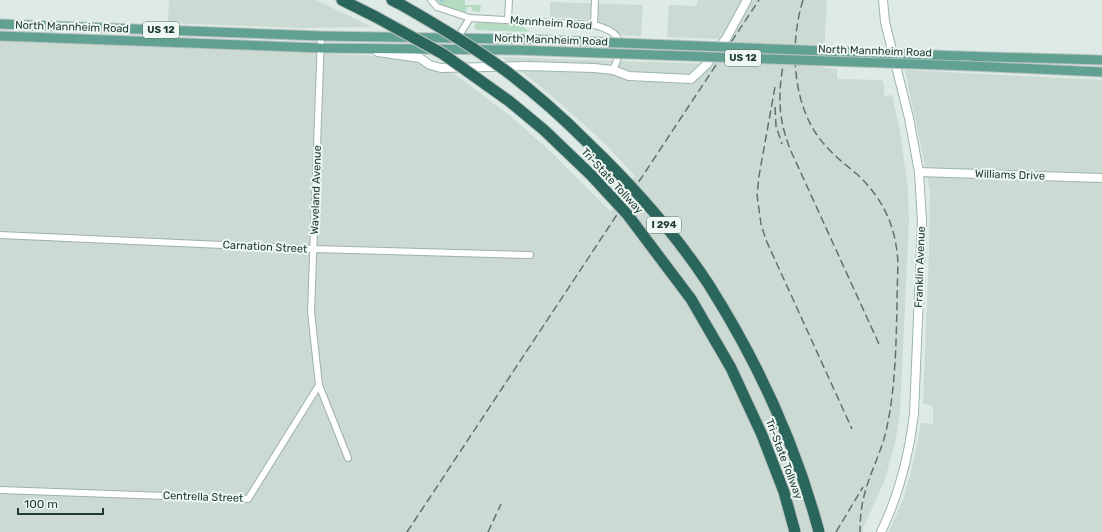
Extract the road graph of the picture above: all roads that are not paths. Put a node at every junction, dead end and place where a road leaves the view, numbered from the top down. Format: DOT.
graph roads {
  1 [pos="342,0"];
  2 [pos="431,0"];
  3 [pos="509,0"];
  4 [pos="595,0"];
  5 [pos="747,0"];
  6 [pos="883,0"];
  7 [pos="396,2"];
  8 [pos="470,18"];
  9 [pos="508,20"];
  10 [pos="0,24"];
  11 [pos="594,25"];
  12 [pos="0,36"];
  13 [pos="321,36"];
  14 [pos="458,37"];
  15 [pos="321,48"];
  16 [pos="352,48"];
  17 [pos="429,48"];
  18 [pos="1102,60"];
  19 [pos="441,68"];
  20 [pos="613,70"];
  21 [pos="1102,72"];
  22 [pos="919,172"];
  23 [pos="1102,178"];
  24 [pos="0,235"];
  25 [pos="314,249"];
  26 [pos="530,255"];
  27 [pos="319,385"];
  28 [pos="348,458"];
  29 [pos="0,490"];
  30 [pos="795,532"];
  31 [pos="820,532"];
  32 [pos="881,532"];
  1 -- 30 [label="highway, Tri-State Tollway / I 294, bridge"];
  2 -- 8 [label="street, Mannheim Road"];
  3 -- 9 [label="street"];
  4 -- 11 [label="street"];
  5 -- 20 [label="main road"];
  6 -- 22 [label="main road, Franklin Avenue"];
  7 -- 31 [label="highway, Tri-State Tollway / I 294, bridge"];
  8 -- 9 [label="street, Mannheim Road"];
  8 -- 14 [label="street"];
  9 -- 11 [label="street, Mannheim Road"];
  10 -- 13 [label="main road, North Mannheim Road / US 12"];
  11 -- 20 [label="street, Mannheim Road"];
  12 -- 15 [label="main road, North Mannheim Road / US 12"];
  13 -- 14 [label="main road, North Mannheim Road / US 12"];
  13 -- 15 [label="street, Waveland Avenue"];
  14 -- 18 [label="main road, North Mannheim Road / US 12, bridge"];
  15 -- 16 [label="main road, North Mannheim Road / US 12"];
  15 -- 25 [label="street, Waveland Avenue"];
  16 -- 17 [label="main road, North Mannheim Road / US 12"];
  16 -- 19 [label="main road"];
  17 -- 19 [label="main road"];
  17 -- 21 [label="main road, North Mannheim Road / US 12, bridge"];
  19 -- 20 [label="main road"];
  22 -- 23 [label="main road, Williams Drive"];
  22 -- 32 [label="main road, Franklin Avenue"];
  24 -- 25 [label="street, Carnation Street"];
  25 -- 26 [label="street, Carnation Street"];
  25 -- 27 [label="street, Waveland Avenue"];
  27 -- 28 [label="street, Waveland Avenue"];
  27 -- 29 [label="street, Centrella Street"];
}
